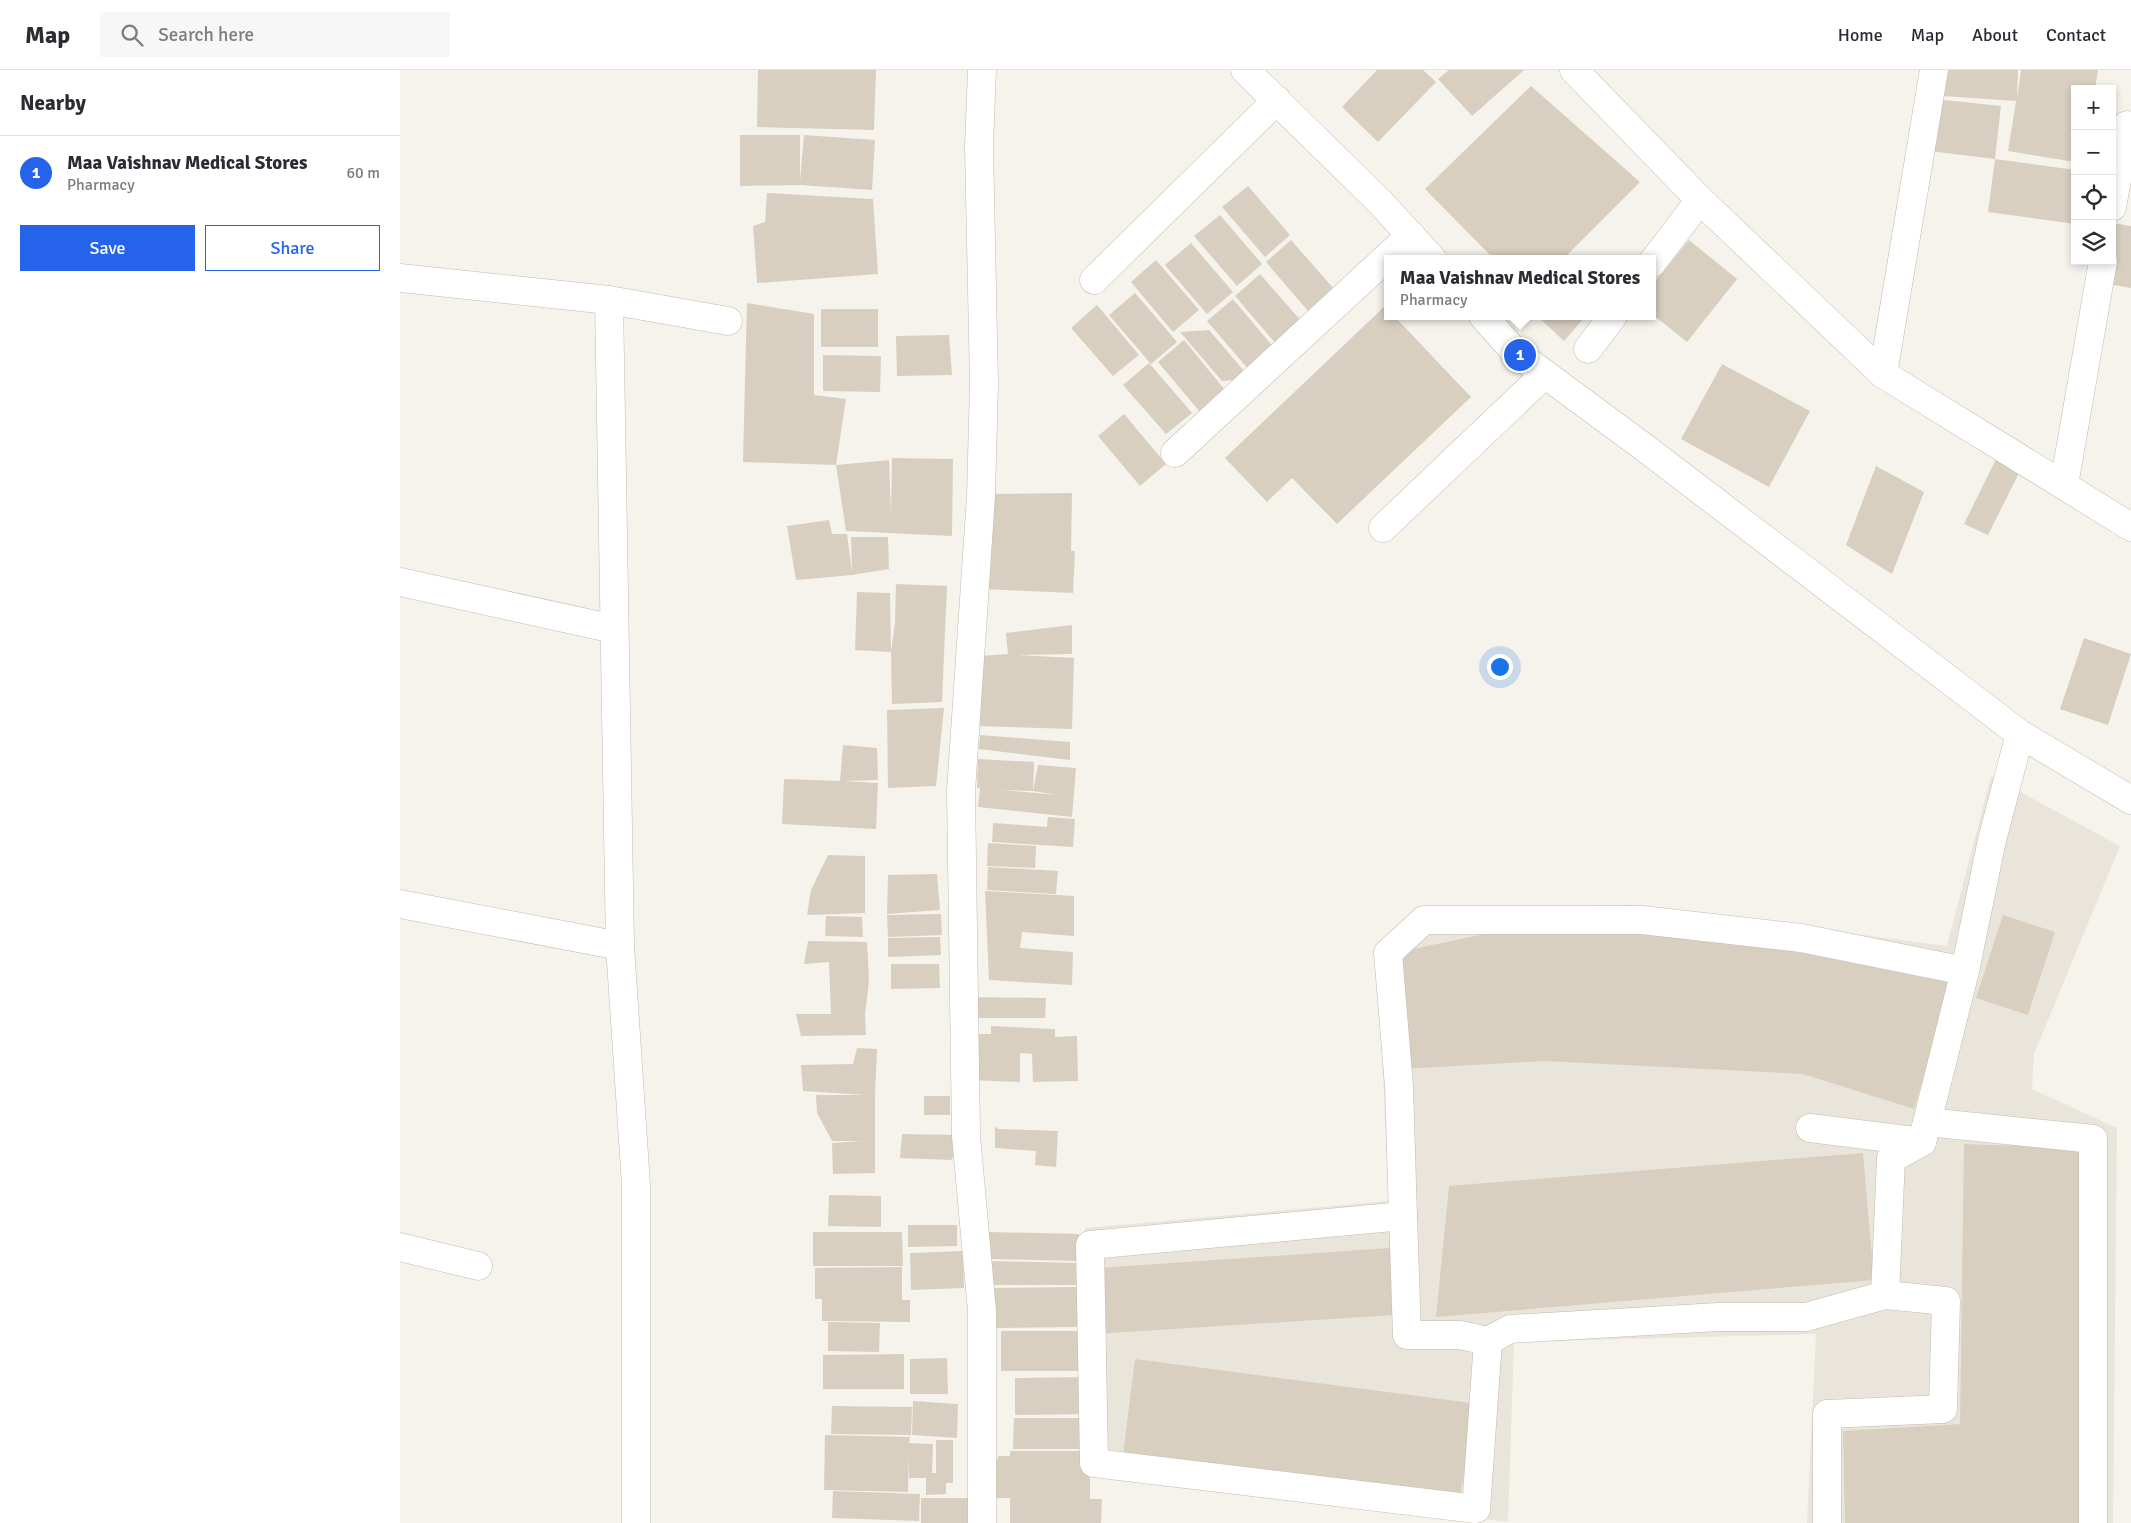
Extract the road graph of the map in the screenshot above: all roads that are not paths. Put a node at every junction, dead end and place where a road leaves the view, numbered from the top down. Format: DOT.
graph roads {
  1 [pos="982,70"];
  2 [pos="1245,70"];
  3 [pos="1574,70"];
  4 [pos="1934,70"];
  5 [pos="1277,100"];
  6 [pos="2126,125"];
  7 [pos="2116,184"];
  8 [pos="1700,200"];
  9 [pos="1411,235"];
  10 [pos="1389,255"];
  11 [pos="1428,255"];
  12 [pos="1656,258"];
  13 [pos="1384,260"];
  14 [pos="2102,265"];
  15 [pos="400,278"];
  16 [pos="1094,280"];
  17 [pos="609,300"];
  18 [pos="1487,320"];
  19 [pos="1610,320"];
  20 [pos="728,321"];
  21 [pos="1588,349"];
  22 [pos="1545,374"];
  23 [pos="1884,374"];
  24 [pos="1175,452"];
  25 [pos="2064,486"];
  26 [pos="2131,527"];
  27 [pos="1383,528"];
  28 [pos="400,582"];
  29 [pos="614,629"];
  30 [pos="2020,734"];
  31 [pos="2131,800"];
  32 [pos="400,904"];
  33 [pos="620,946"];
  34 [pos="1965,971"];
  35 [pos="1810,1128"];
  36 [pos="1925,1132"];
  37 [pos="1403,1216"];
  38 [pos="400,1247"];
  39 [pos="478,1266"];
  40 [pos="1885,1295"];
  41 [pos="1488,1341"];
  42 [pos="636,1523"];
  43 [pos="982,1523"];
  44 [pos="1827,1523"];
  45 [pos="2092,1523"];
  1 -- 43 [label="street"];
  2 -- 5 [label="street"];
  3 -- 8 [label="street"];
  4 -- 23 [label="street"];
  5 -- 9 [label="street"];
  5 -- 16 [label="street"];
  6 -- 7 [label="street"];
  8 -- 12 [label="street"];
  8 -- 23 [label="street"];
  9 -- 10 [label="street"];
  9 -- 11 [label="street"];
  13 -- 24 [label="street"];
  14 -- 25 [label="street"];
  15 -- 17 [label="street"];
  17 -- 20 [label="street"];
  17 -- 29 [label="street"];
  18 -- 22 [label="street"];
  19 -- 21 [label="street"];
  22 -- 27 [label="street"];
  22 -- 30 [label="street"];
  23 -- 25 [label="street"];
  25 -- 26 [label="street"];
  28 -- 29 [label="street"];
  29 -- 33 [label="street"];
  30 -- 31 [label="street"];
  30 -- 34 [label="street"];
  32 -- 33 [label="street"];
  33 -- 42 [label="street"];
  34 -- 36 [label="street"];
  34 -- 37 [label="street"];
  35 -- 36 [label="street"];
  36 -- 40 [label="street"];
  36 -- 45 [label="street"];
  37 -- 41 [label="street"];
  37 -- 41 [label="street"];
  38 -- 39 [label="street"];
  40 -- 41 [label="street"];
  40 -- 44 [label="street"];
}
